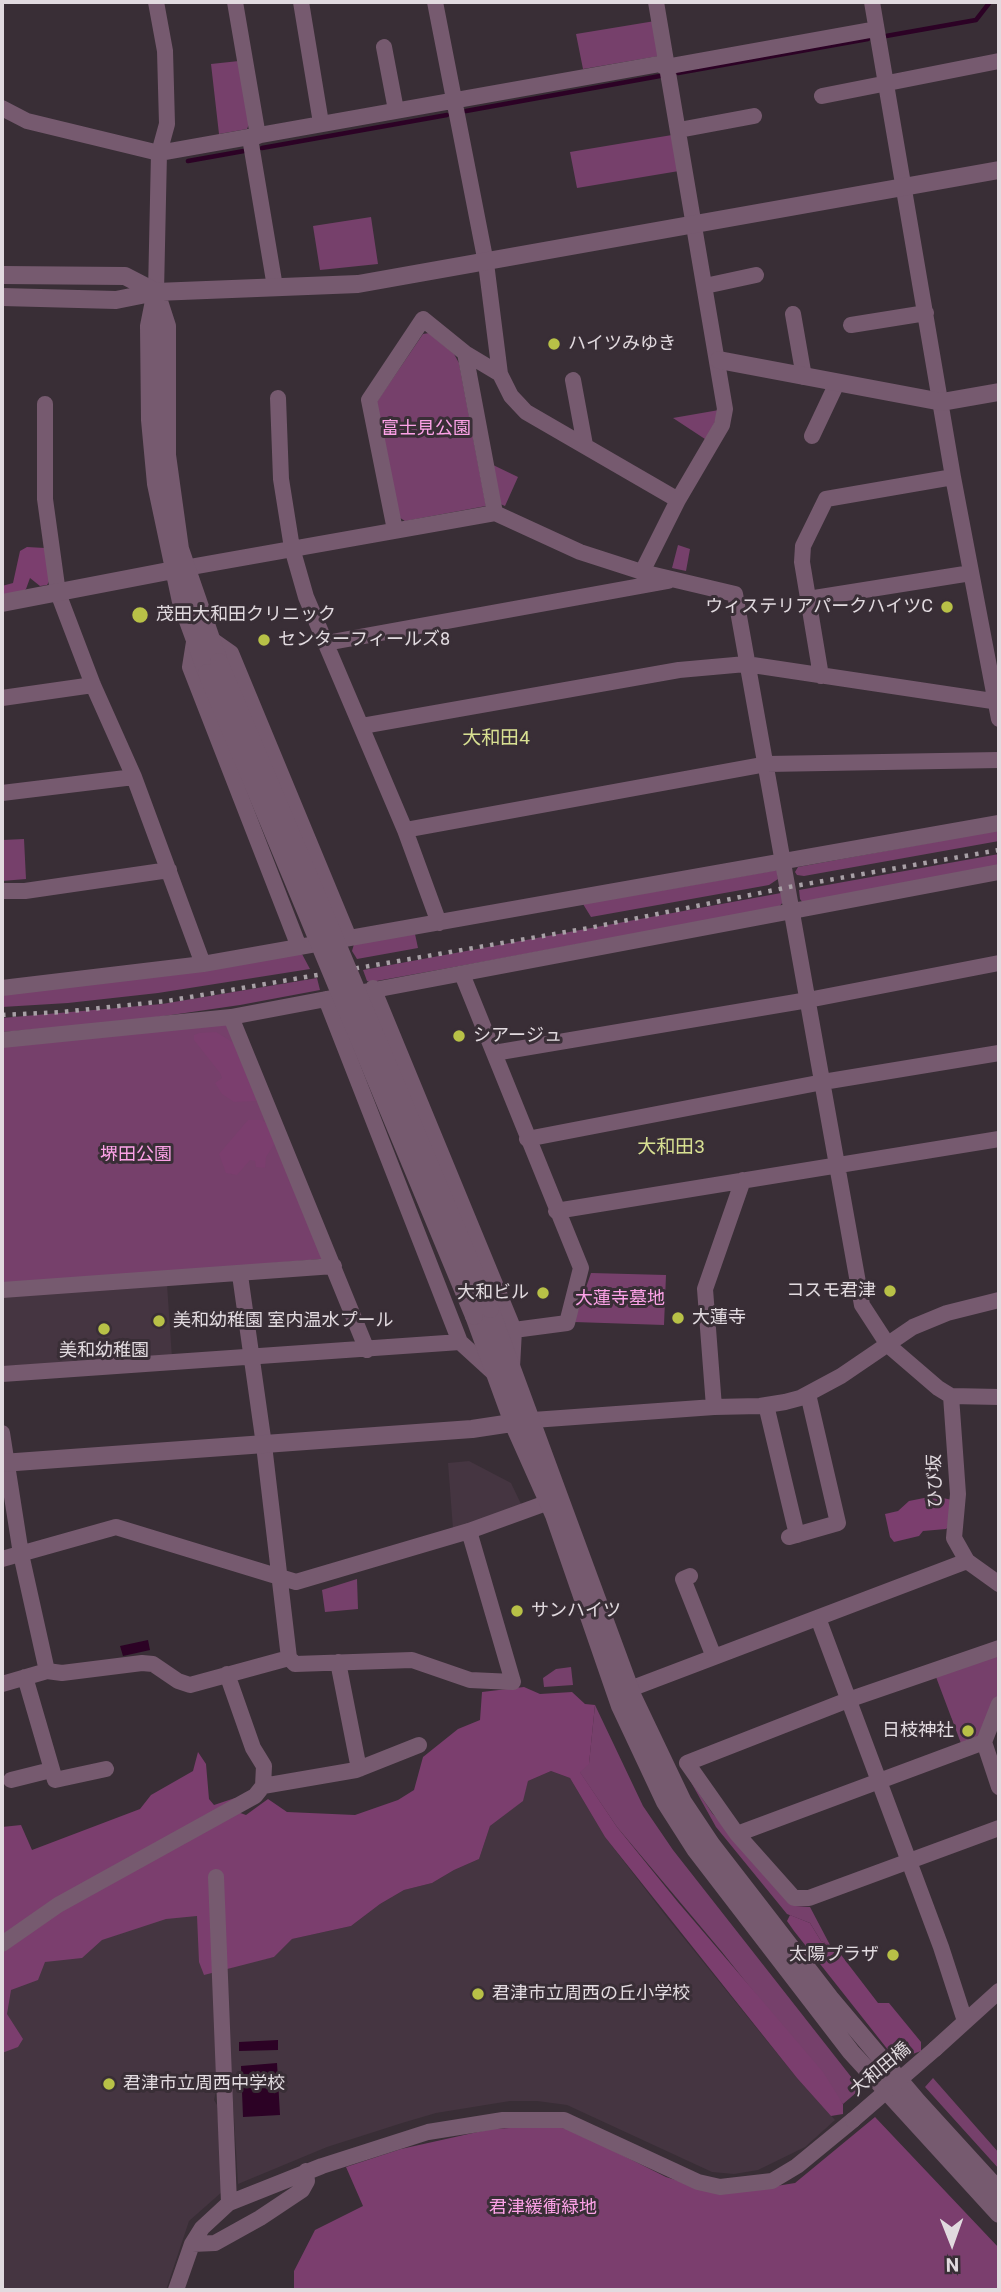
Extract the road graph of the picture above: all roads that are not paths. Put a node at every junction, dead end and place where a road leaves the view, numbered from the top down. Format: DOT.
graph roads {
  1 [pos="156,2"];
  2 [pos="234,2"];
  3 [pos="301,2"];
  4 [pos="435,2"];
  5 [pos="656,2"];
  6 [pos="872,2"];
  7 [pos="876,29"];
  8 [pos="384,47"];
  9 [pos="999,61"];
  10 [pos="666,68"];
  11 [pos="885,83"];
  12 [pos="822,96"];
  13 [pos="453,100"];
  14 [pos="2,108"];
  15 [pos="396,110"];
  16 [pos="754,116"];
  17 [pos="321,123"];
  18 [pos="678,130"];
  19 [pos="254,137"];
  20 [pos="159,153"];
  21 [pos="999,170"];
  22 [pos="904,188"];
  23 [pos="694,225"];
  24 [pos="486,263"];
  25 [pos="2,275"];
  26 [pos="756,275"];
  27 [pos="705,286"];
  28 [pos="275,287"];
  29 [pos="156,292"];
  30 [pos="2,298"];
  31 [pos="926,313"];
  32 [pos="793,314"];
  33 [pos="852,325"];
  34 [pos="465,353"];
  35 [pos="719,360"];
  36 [pos="500,374"];
  37 [pos="804,377"];
  38 [pos="573,380"];
  39 [pos="837,383"];
  40 [pos="999,392"];
  41 [pos="278,398"];
  42 [pos="942,402"];
  43 [pos="45,404"];
  44 [pos="812,436"];
  45 [pos="585,445"];
  46 [pos="953,477"];
  47 [pos="678,500"];
  48 [pos="495,513"];
  49 [pos="395,530"];
  50 [pos="292,548"];
  51 [pos="179,569"];
  52 [pos="642,572"];
  53 [pos="971,573"];
  54 [pos="673,580"];
  55 [pos="58,593"];
  56 [pos="808,599"];
  57 [pos="2,603"];
  58 [pos="203,641"];
  59 [pos="326,643"];
  60 [pos="746,664"];
  61 [pos="821,676"];
  62 [pos="93,685"];
  63 [pos="2,698"];
  64 [pos="998,701"];
  65 [pos="999,719"];
  66 [pos="362,726"];
  67 [pos="999,760"];
  68 [pos="767,764"];
  69 [pos="134,777"];
  70 [pos="2,793"];
  71 [pos="999,824"];
  72 [pos="405,830"];
  73 [pos="784,860"];
  74 [pos="169,870"];
  75 [pos="999,873"];
  76 [pos="2,891"];
  77 [pos="792,911"];
  78 [pos="439,923"];
  79 [pos="349,938"];
  80 [pos="299,947"];
  81 [pos="999,963"];
  82 [pos="203,964"];
  83 [pos="462,974"];
  84 [pos="2,988"];
  85 [pos="373,989"];
  86 [pos="326,999"];
  87 [pos="807,1000"];
  88 [pos="231,1017"];
  89 [pos="2,1040"];
  90 [pos="999,1053"];
  91 [pos="494,1054"];
  92 [pos="823,1082"];
  93 [pos="527,1139"];
  94 [pos="999,1139"];
  95 [pos="838,1165"];
  96 [pos="743,1180"];
  97 [pos="556,1212"];
  98 [pos="334,1266"];
  99 [pos="240,1275"];
  100 [pos="2,1290"];
  101 [pos="999,1300"];
  102 [pos="482,1312"];
  103 [pos="514,1330"];
  104 [pos="460,1342"];
  105 [pos="888,1345"];
  106 [pos="367,1350"];
  107 [pos="253,1357"];
  108 [pos="512,1367"];
  109 [pos="494,1373"];
  110 [pos="2,1374"];
  111 [pos="808,1394"];
  112 [pos="951,1396"];
  113 [pos="999,1397"];
  114 [pos="766,1405"];
  115 [pos="714,1407"];
  116 [pos="533,1420"];
  117 [pos="513,1423"];
  118 [pos="2,1433"];
  119 [pos="264,1445"];
  120 [pos="4,1463"];
  121 [pos="549,1502"];
  122 [pos="469,1531"];
  123 [pos="21,1554"];
  124 [pos="2,1559"];
  125 [pos="967,1562"];
  126 [pos="690,1576"];
  127 [pos="281,1580"];
  128 [pos="999,1584"];
  129 [pos="818,1618"];
  130 [pos="999,1648"];
  131 [pos="714,1657"];
  132 [pos="289,1658"];
  133 [pos="338,1662"];
  134 [pos="47,1671"];
  135 [pos="227,1674"];
  136 [pos="25,1677"];
  137 [pos="2,1684"];
  138 [pos="630,1689"];
  139 [pos="848,1700"];
  140 [pos="999,1704"];
  141 [pos="984,1742"];
  142 [pos="419,1745"];
  143 [pos="51,1769"];
  144 [pos="106,1769"];
  145 [pos="359,1769"];
  146 [pos="11,1780"];
  147 [pos="879,1781"];
  148 [pos="263,1786"];
  149 [pos="999,1787"];
  150 [pos="999,1828"];
  151 [pos="737,1834"];
  152 [pos="908,1861"];
  153 [pos="216,1877"];
  154 [pos="2,1944"];
  155 [pos="999,1992"];
  156 [pos="965,2021"];
  157 [pos="306,2171"];
  158 [pos="999,2191"];
  159 [pos="229,2203"];
  160 [pos="999,2214"];
  161 [pos="192,2244"];
  162 [pos="176,2290"];
  1 -- 20 [label="street"];
  2 -- 19 [label="street"];
  3 -- 17 [label="street"];
  4 -- 13 [label="street"];
  5 -- 10 [label="street"];
  6 -- 7 [label="street"];
  7 -- 10 [label="street"];
  7 -- 11 [label="street"];
  8 -- 15 [label="street"];
  9 -- 11 [label="street"];
  10 -- 13 [label="street"];
  10 -- 18 [label="street"];
  11 -- 12 [label="street"];
  11 -- 22 [label="street"];
  13 -- 15 [label="street"];
  13 -- 24 [label="street"];
  14 -- 20 [label="street"];
  15 -- 17 [label="street"];
  16 -- 18 [label="street"];
  17 -- 19 [label="street"];
  18 -- 23 [label="street"];
  19 -- 20 [label="street"];
  19 -- 28 [label="street"];
  20 -- 29 [label="street"];
  21 -- 22 [label="street"];
  22 -- 23 [label="street"];
  22 -- 31 [label="street"];
  23 -- 24 [label="street"];
  23 -- 27 [label="street"];
  24 -- 28 [label="street"];
  24 -- 36 [label="street"];
  25 -- 29 [label="street"];
  26 -- 27 [label="street"];
  27 -- 35 [label="street"];
  28 -- 29 [label="street"];
  29 -- 30 [label="street"];
  29 -- 51 [label="street"];
  31 -- 33 [label="street"];
  31 -- 42 [label="street"];
  32 -- 37 [label="street"];
  34 -- 36 [label="street"];
  34 -- 48 [label="street"];
  34 -- 49 [label="street"];
  35 -- 37 [label="street"];
  35 -- 47 [label="street"];
  36 -- 45 [label="street"];
  37 -- 39 [label="street"];
  38 -- 45 [label="street"];
  39 -- 42 [label="street"];
  39 -- 44 [label="street"];
  40 -- 42 [label="street"];
  41 -- 50 [label="street"];
  42 -- 46 [label="street"];
  43 -- 55 [label="street"];
  45 -- 47 [label="street"];
  46 -- 53 [label="street"];
  46 -- 56 [label="street"];
  47 -- 52 [label="street"];
  48 -- 49 [label="street"];
  48 -- 52 [label="street"];
  49 -- 50 [label="street"];
  50 -- 51 [label="street"];
  50 -- 59 [label="street"];
  51 -- 55 [label="street"];
  51 -- 58 [label="street"];
  52 -- 54 [label="street"];
  53 -- 56 [label="street"];
  53 -- 64 [label="street"];
  54 -- 59 [label="street"];
  54 -- 60 [label="street"];
  55 -- 57 [label="street"];
  55 -- 62 [label="street"];
  56 -- 61 [label="street"];
  58 -- 79 [label="street"];
  58 -- 80 [label="street"];
  58 -- 102 [label="street, bridge"];
  59 -- 66 [label="street"];
  60 -- 61 [label="street"];
  60 -- 66 [label="street"];
  60 -- 68 [label="street"];
  61 -- 64 [label="street"];
  62 -- 63 [label="street"];
  62 -- 69 [label="street"];
  64 -- 65 [label="street"];
  66 -- 72 [label="street"];
  67 -- 68 [label="street"];
  68 -- 72 [label="street"];
  68 -- 73 [label="street"];
  69 -- 70 [label="street"];
  69 -- 74 [label="street"];
  71 -- 73 [label="street"];
  72 -- 78 [label="street"];
  73 -- 77 [label="street"];
  73 -- 78 [label="street"];
  74 -- 76 [label="street"];
  74 -- 82 [label="street"];
  75 -- 77 [label="street"];
  77 -- 83 [label="street"];
  77 -- 87 [label="street"];
  78 -- 79 [label="street"];
  79 -- 80 [label="street"];
  80 -- 82 [label="street"];
  81 -- 87 [label="street"];
  82 -- 84 [label="street"];
  83 -- 85 [label="street"];
  83 -- 91 [label="street"];
  85 -- 86 [label="street"];
  85 -- 103 [label="street"];
  86 -- 88 [label="street"];
  86 -- 104 [label="street"];
  87 -- 91 [label="street"];
  87 -- 92 [label="street"];
  88 -- 89 [label="street"];
  88 -- 98 [label="street"];
  90 -- 92 [label="street"];
  91 -- 93 [label="street"];
  92 -- 93 [label="street"];
  92 -- 95 [label="street"];
  93 -- 97 [label="street"];
  94 -- 95 [label="street"];
  95 -- 96 [label="street"];
  95 -- 105 [label="street"];
  96 -- 97 [label="street"];
  96 -- 115 [label="street"];
  97 -- 103 [label="street"];
  98 -- 99 [label="street"];
  98 -- 106 [label="street"];
  99 -- 100 [label="street"];
  99 -- 107 [label="street"];
  101 -- 105 [label="street"];
  102 -- 108 [label="street"];
  102 -- 109 [label="street"];
  103 -- 108 [label="street"];
  104 -- 106 [label="street"];
  104 -- 109 [label="street"];
  105 -- 111 [label="street"];
  105 -- 112 [label="street"];
  106 -- 107 [label="street"];
  107 -- 110 [label="street"];
  107 -- 119 [label="street"];
  108 -- 116 [label="street"];
  109 -- 117 [label="street"];
  111 -- 114 [label="street"];
  111 -- 114 [label="street"];
  112 -- 113 [label="street"];
  112 -- 125 [label="street, ひび坂"];
  114 -- 115 [label="street"];
  115 -- 116 [label="street"];
  116 -- 117 [label="street"];
  116 -- 138 [label="street"];
  117 -- 119 [label="street"];
  117 -- 121 [label="street"];
  118 -- 120 [label="street"];
  119 -- 120 [label="street"];
  119 -- 127 [label="street"];
  120 -- 123 [label="street"];
  121 -- 122 [label="street"];
  121 -- 160 [label="street"];
  122 -- 127 [label="street"];
  122 -- 133 [label="street"];
  123 -- 124 [label="street"];
  123 -- 127 [label="street"];
  123 -- 134 [label="street"];
  125 -- 128 [label="street"];
  125 -- 129 [label="street"];
  126 -- 131 [label="street"];
  127 -- 132 [label="street"];
  129 -- 131 [label="street"];
  129 -- 139 [label="street"];
  130 -- 139 [label="street"];
  131 -- 138 [label="street"];
  132 -- 133 [label="street"];
  132 -- 135 [label="street"];
  133 -- 145 [label="street"];
  134 -- 135 [label="street"];
  134 -- 136 [label="street"];
  135 -- 148 [label="street"];
  136 -- 137 [label="street"];
  136 -- 143 [label="street"];
  138 -- 158 [label="street"];
  139 -- 147 [label="street"];
  139 -- 151 [label="street"];
  140 -- 141 [label="street"];
  141 -- 147 [label="street"];
  141 -- 149 [label="street"];
  142 -- 145 [label="street"];
  143 -- 144 [label="street"];
  143 -- 146 [label="street"];
  145 -- 148 [label="street"];
  147 -- 151 [label="street"];
  147 -- 152 [label="street"];
  148 -- 154 [label="street"];
  150 -- 152 [label="street"];
  151 -- 152 [label="street"];
  152 -- 156 [label="street"];
  153 -- 159 [label="street"];
  155 -- 156 [label="street, 大和田橋"];
  156 -- 157 [label="street, 大和田橋, bridge"];
  157 -- 159 [label="street, 大和田橋"];
  157 -- 161 [label="street"];
  159 -- 161 [label="street"];
  161 -- 162 [label="street"];
}
